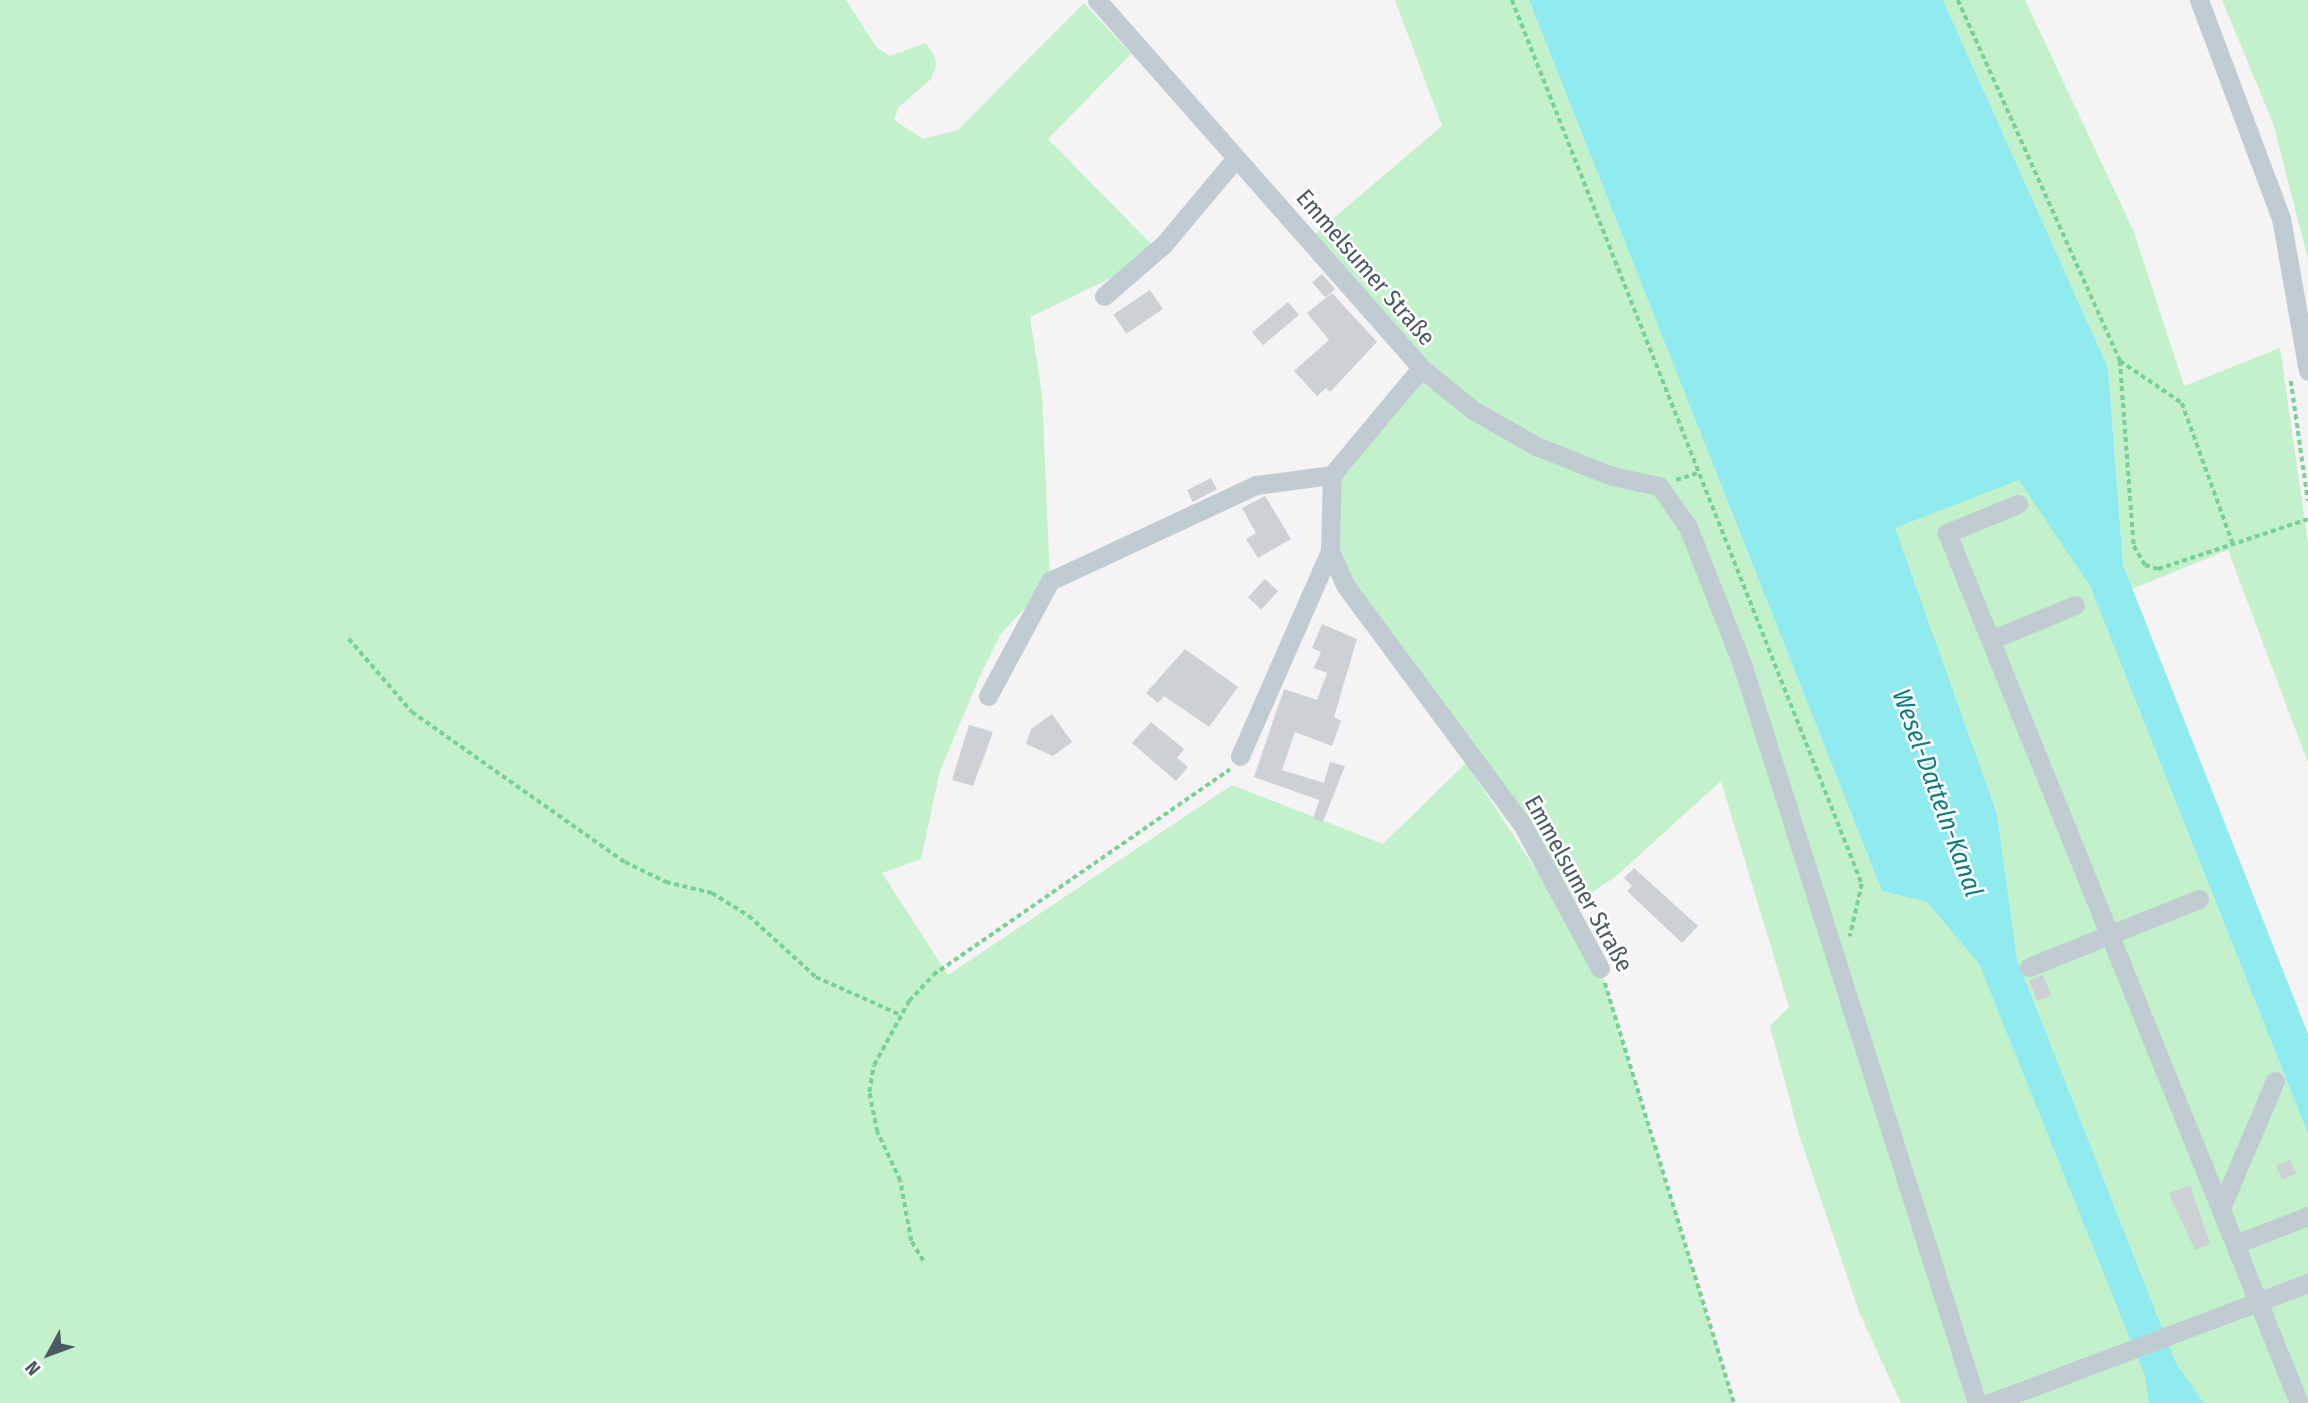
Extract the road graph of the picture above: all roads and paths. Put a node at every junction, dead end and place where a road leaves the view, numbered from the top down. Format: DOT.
graph roads {
  1 [pos="1097,0"];
  2 [pos="1512,0"];
  3 [pos="1958,0"];
  4 [pos="2199,0"];
  5 [pos="1235,159"];
  6 [pos="1104,296"];
  7 [pos="2120,360"];
  8 [pos="1421,368"];
  9 [pos="2299,373"];
  10 [pos="1332,475"];
  11 [pos="2308,501"];
  12 [pos="2018,505"];
  13 [pos="2308,519"];
  14 [pos="2232,544"];
  15 [pos="1330,551"];
  16 [pos="2075,605"];
  17 [pos="349,639"];
  18 [pos="1991,640"];
  19 [pos="988,696"];
  20 [pos="1240,756"];
  21 [pos="2199,899"];
  22 [pos="2110,935"];
  23 [pos="2029,967"];
  24 [pos="1600,968"];
  25 [pos="1841,973"];
  26 [pos="901,1015"];
  27 [pos="2275,1081"];
  28 [pos="2221,1208"];
  29 [pos="2308,1216"];
  30 [pos="2236,1244"];
  31 [pos="923,1261"];
  32 [pos="2308,1283"];
  33 [pos="2258,1301"];
  34 [pos="1734,1403"];
  35 [pos="1977,1403"];
  36 [pos="1990,1403"];
  37 [pos="2299,1403"];
  1 -- 5 [label="street, Emmelsumer Straße"];
  2 -- 25 [label="path"];
  3 -- 7 [label="path"];
  4 -- 9 [label="street"];
  5 -- 6 [label="street"];
  5 -- 8 [label="street, Emmelsumer Straße"];
  7 -- 14 [label="path"];
  7 -- 14 [label="path"];
  8 -- 10 [label="street, Emmelsumer Straße"];
  8 -- 25 [label="street"];
  9 -- 11 [label="path"];
  10 -- 15 [label="street, Emmelsumer Straße"];
  10 -- 19 [label="street"];
  12 -- 18 [label="street"];
  13 -- 14 [label="path"];
  15 -- 20 [label="street, Emmelsumer Straße"];
  15 -- 24 [label="street, Emmelsumer Straße"];
  16 -- 18 [label="street"];
  17 -- 26 [label="path"];
  18 -- 22 [label="street"];
  20 -- 26 [label="path"];
  21 -- 22 [label="street"];
  22 -- 23 [label="street"];
  22 -- 28 [label="street"];
  24 -- 34 [label="path, Emmelsumer Straße"];
  25 -- 35 [label="street"];
  26 -- 31 [label="path"];
  27 -- 28 [label="street"];
  28 -- 30 [label="street"];
  29 -- 30 [label="street"];
  30 -- 33 [label="street"];
  32 -- 33 [label="street"];
  33 -- 36 [label="street"];
  33 -- 37 [label="street"];
}
